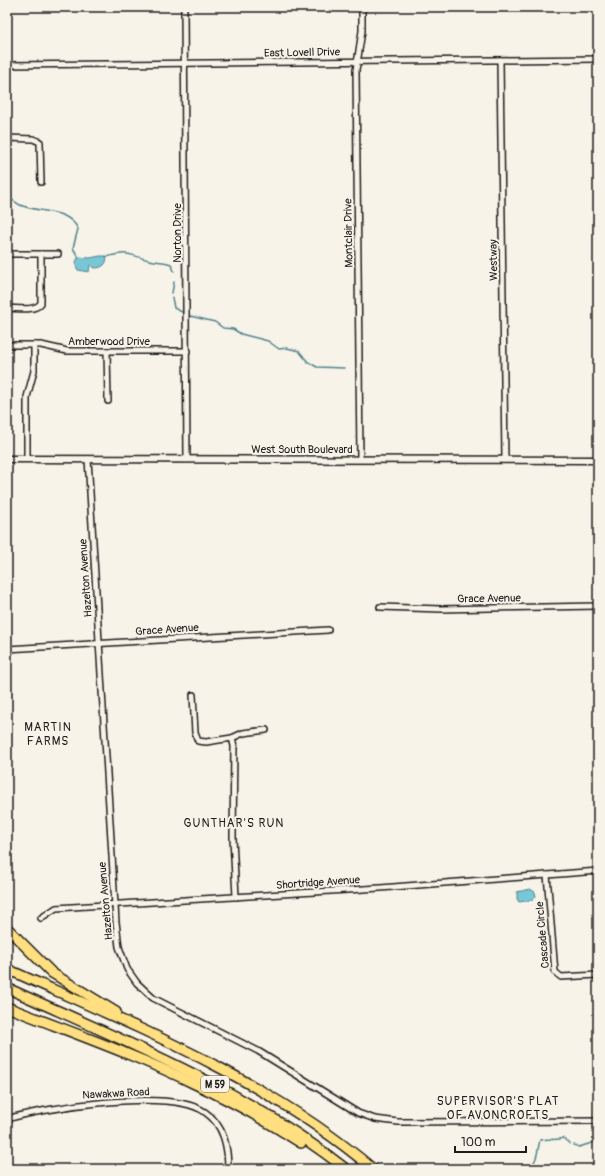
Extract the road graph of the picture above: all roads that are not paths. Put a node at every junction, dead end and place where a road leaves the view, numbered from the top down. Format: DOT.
graph roads {
  1 [pos="184,7"];
  2 [pos="362,7"];
  3 [pos="598,59"];
  4 [pos="500,60"];
  5 [pos="357,61"];
  6 [pos="184,64"];
  7 [pos="7,65"];
  8 [pos="7,138"];
  9 [pos="41,182"];
  10 [pos="7,254"];
  11 [pos="41,254"];
  12 [pos="58,254"];
  13 [pos="7,308"];
  14 [pos="7,345"];
  15 [pos="34,345"];
  16 [pos="108,351"];
  17 [pos="187,351"];
  18 [pos="108,401"];
  19 [pos="7,458"];
  20 [pos="27,458"];
  21 [pos="88,459"];
  22 [pos="187,459"];
  23 [pos="360,459"];
  24 [pos="505,460"];
  25 [pos="598,460"];
  26 [pos="380,606"];
  27 [pos="598,606"];
  28 [pos="328,630"];
  29 [pos="99,644"];
  30 [pos="7,649"];
  31 [pos="193,695"];
  32 [pos="266,730"];
  33 [pos="232,738"];
  34 [pos="598,870"];
  35 [pos="547,875"];
  36 [pos="236,897"];
  37 [pos="115,904"];
  38 [pos="41,918"];
  39 [pos="7,928"];
  40 [pos="7,969"];
  41 [pos="598,975"];
  42 [pos="7,988"];
  43 [pos="7,1007"];
  44 [pos="158,1037"];
  45 [pos="7,1119"];
  46 [pos="598,1121"];
  47 [pos="228,1169"];
  48 [pos="342,1169"];
  49 [pos="346,1169"];
  50 [pos="373,1169"];
  1 -- 6 [label="street, Norton Drive"];
  2 -- 5 [label="street, Montclair Drive"];
  3 -- 4 [label="street, East Lovell Drive"];
  4 -- 5 [label="street, East Lovell Drive"];
  4 -- 24 [label="street, Westway"];
  5 -- 6 [label="street, East Lovell Drive"];
  5 -- 23 [label="street, Montclair Drive"];
  6 -- 7 [label="street, East Lovell Drive"];
  6 -- 17 [label="street, Norton Drive"];
  8 -- 9 [label="street"];
  10 -- 11 [label="street"];
  11 -- 12 [label="street"];
  11 -- 13 [label="street"];
  14 -- 15 [label="street, Amberwood Drive"];
  15 -- 16 [label="street, Amberwood Drive"];
  15 -- 20 [label="street"];
  16 -- 17 [label="street, Amberwood Drive"];
  16 -- 18 [label="street"];
  17 -- 22 [label="street, Norton Drive"];
  19 -- 20 [label="street, West South Boulevard"];
  20 -- 21 [label="street, West South Boulevard"];
  21 -- 22 [label="street, West South Boulevard"];
  21 -- 29 [label="street, Hazelton Avenue"];
  22 -- 23 [label="street, West South Boulevard"];
  23 -- 24 [label="street, West South Boulevard"];
  24 -- 25 [label="street, West South Boulevard"];
  26 -- 27 [label="street, Grace Avenue"];
  28 -- 29 [label="street, Grace Avenue"];
  29 -- 30 [label="street, Grace Avenue"];
  29 -- 37 [label="street, Hazelton Avenue"];
  31 -- 33 [label="street"];
  32 -- 33 [label="street"];
  33 -- 36 [label="street"];
  34 -- 35 [label="street, Shortridge Avenue"];
  35 -- 36 [label="street, Shortridge Avenue"];
  35 -- 41 [label="street, Cascade Circle"];
  36 -- 37 [label="street, Shortridge Avenue"];
  37 -- 38 [label="street, Shortridge Avenue"];
  37 -- 46 [label="street, Hazelton Avenue"];
  39 -- 44 [label="highway"];
  40 -- 44 [label="highway, M 59"];
  42 -- 49 [label="highway, M 59"];
  43 -- 48 [label="highway"];
  44 -- 50 [label="highway, M 59"];
  45 -- 47 [label="street, Nawakwa Road"];
}
